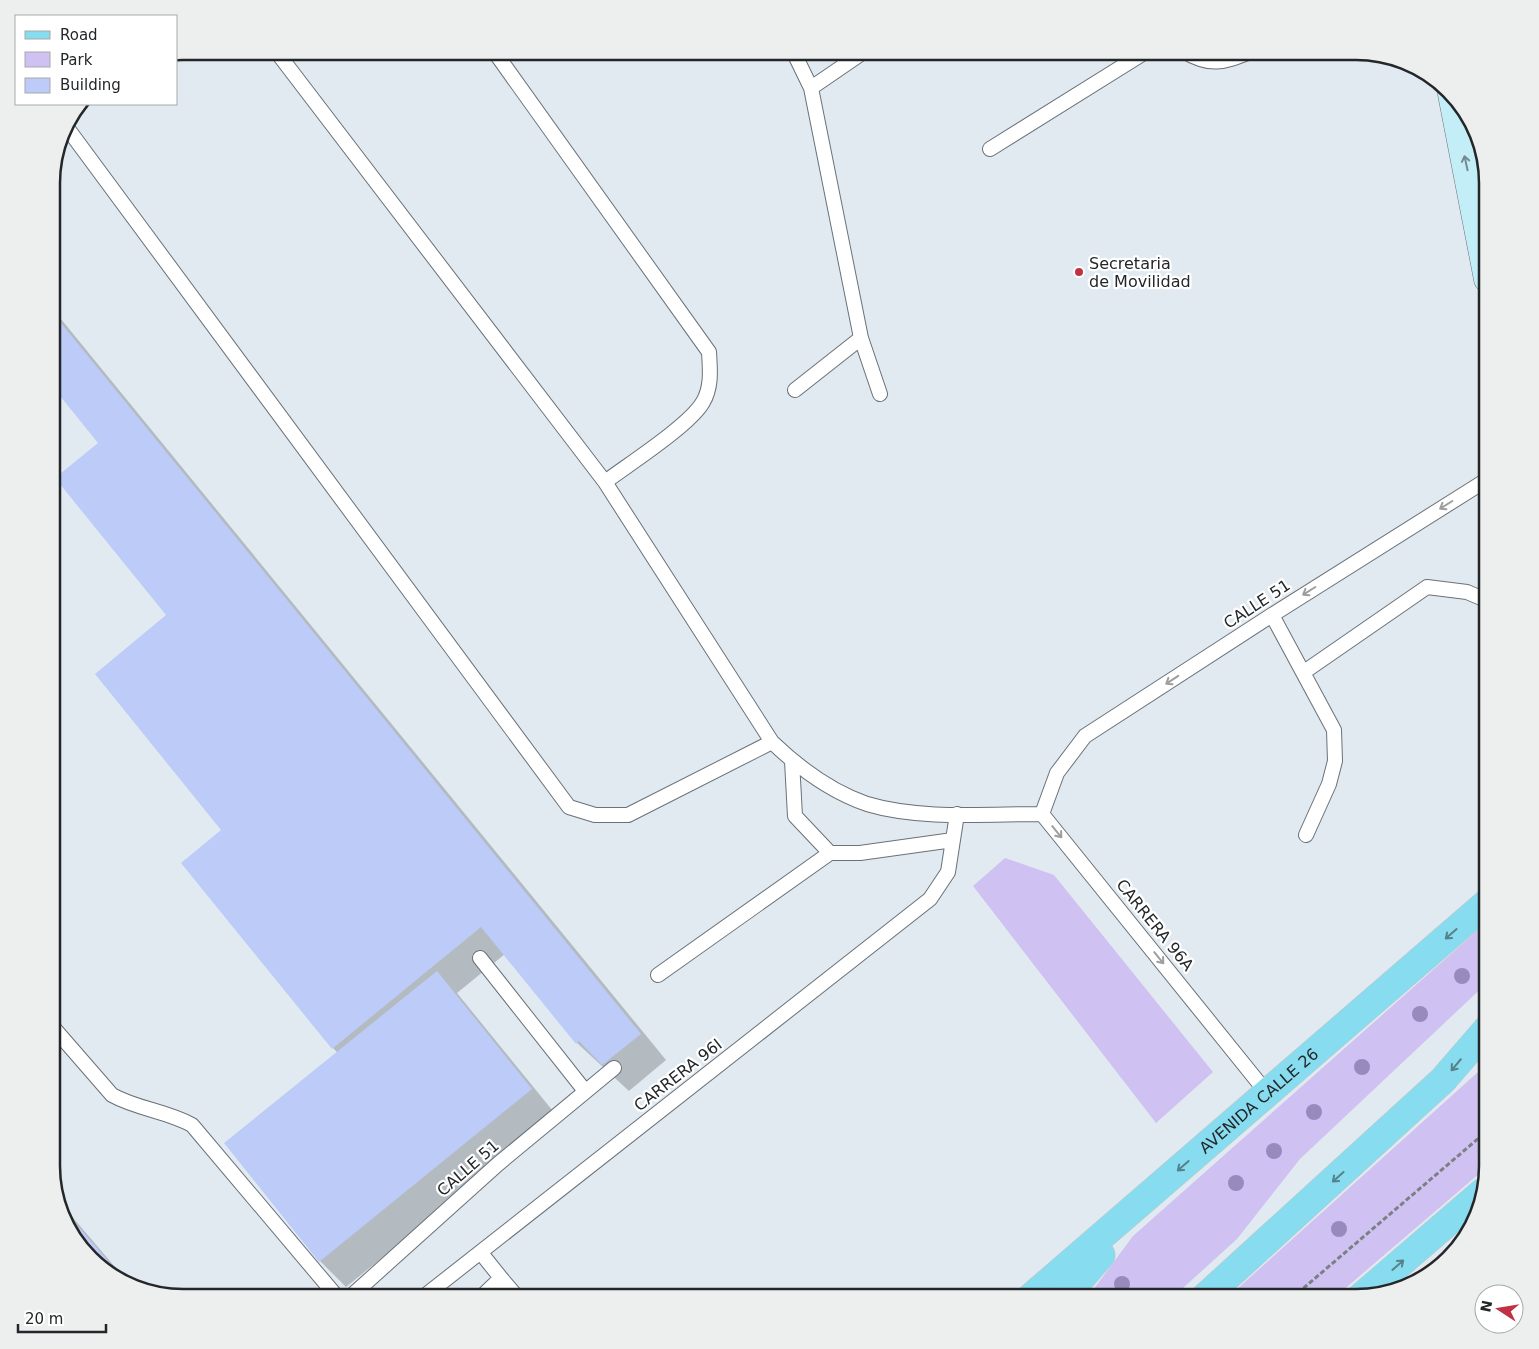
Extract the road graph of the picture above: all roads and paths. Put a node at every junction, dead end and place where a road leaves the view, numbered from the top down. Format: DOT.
graph roads {
  1 [pos="283,60"];
  2 [pos="500,60"];
  3 [pos="797,60"];
  4 [pos="852,60"];
  5 [pos="1133,60"];
  6 [pos="1202,60"];
  7 [pos="1230,60"];
  8 [pos="811,88"];
  9 [pos="1455,110"];
  10 [pos="71,133"];
  11 [pos="990,150"];
  12 [pos="1479,233"];
  13 [pos="861,338"];
  14 [pos="794,390"];
  15 [pos="880,394"];
  16 [pos="605,482"];
  17 [pos="1479,485"];
  18 [pos="1479,597"];
  19 [pos="1272,615"];
  20 [pos="1304,672"];
  21 [pos="772,742"];
  22 [pos="792,761"];
  23 [pos="957,814"];
  24 [pos="1042,814"];
  25 [pos="1306,835"];
  26 [pos="953,840"];
  27 [pos="830,853"];
  28 [pos="1479,910"];
  29 [pos="480,958"];
  30 [pos="658,975"];
  31 [pos="60,1035"];
  32 [pos="1479,1038"];
  33 [pos="614,1068"];
  34 [pos="585,1091"];
  35 [pos="1267,1093"];
  36 [pos="1479,1139"];
  37 [pos="1155,1190"];
  38 [pos="1474,1201"];
  39 [pos="481,1253"];
  40 [pos="501,1278"];
  41 [pos="1372,1288"];
  42 [pos="330,1289"];
  43 [pos="359,1289"];
  44 [pos="434,1289"];
  45 [pos="489,1289"];
  46 [pos="510,1289"];
  47 [pos="1040,1289"];
  48 [pos="1072,1289"];
  49 [pos="1214,1289"];
  50 [pos="1303,1289"];
  1 -- 16 [label="lane"];
  2 -- 16 [label="lane"];
  3 -- 8 [label="lane"];
  4 -- 8 [label="lane"];
  5 -- 11 [label="lane"];
  6 -- 7 [label="lane"];
  8 -- 13 [label="lane"];
  12 -- 9 [label="main road, one-way"];
  10 -- 21 [label="lane"];
  13 -- 14 [label="lane"];
  13 -- 15 [label="lane"];
  16 -- 21 [label="lane"];
  17 -- 19 [label="lane, CALLE 51, one-way"];
  18 -- 20 [label="lane"];
  19 -- 20 [label="lane"];
  19 -- 24 [label="lane, CALLE 51, one-way"];
  20 -- 25 [label="lane"];
  21 -- 22 [label="lane"];
  22 -- 23 [label="lane"];
  22 -- 27 [label="lane"];
  23 -- 24 [label="lane"];
  23 -- 26 [label="lane"];
  24 -- 35 [label="lane, CARRERA 96A, one-way"];
  26 -- 27 [label="lane"];
  26 -- 39 [label="lane, CARRERA 96I"];
  27 -- 30 [label="lane"];
  28 -- 35 [label="main road, AVENIDA CALLE 26, one-way"];
  29 -- 34 [label="lane"];
  31 -- 42 [label="lane"];
  32 -- 49 [label="main road, one-way"];
  33 -- 34 [label="lane, CALLE 51"];
  34 -- 43 [label="lane, CALLE 51"];
  35 -- 37 [label="main road, AVENIDA CALLE 26, one-way"];
  36 -- 50 [label="path"];
  37 -- 47 [label="main road, AVENIDA CALLE 26"];
  37 -- 48 [label="main road"];
  41 -- 38 [label="main road, one-way"];
  39 -- 40 [label="lane"];
  39 -- 44 [label="lane, CARRERA 96I"];
  40 -- 45 [label="lane"];
  40 -- 46 [label="lane"];
}
